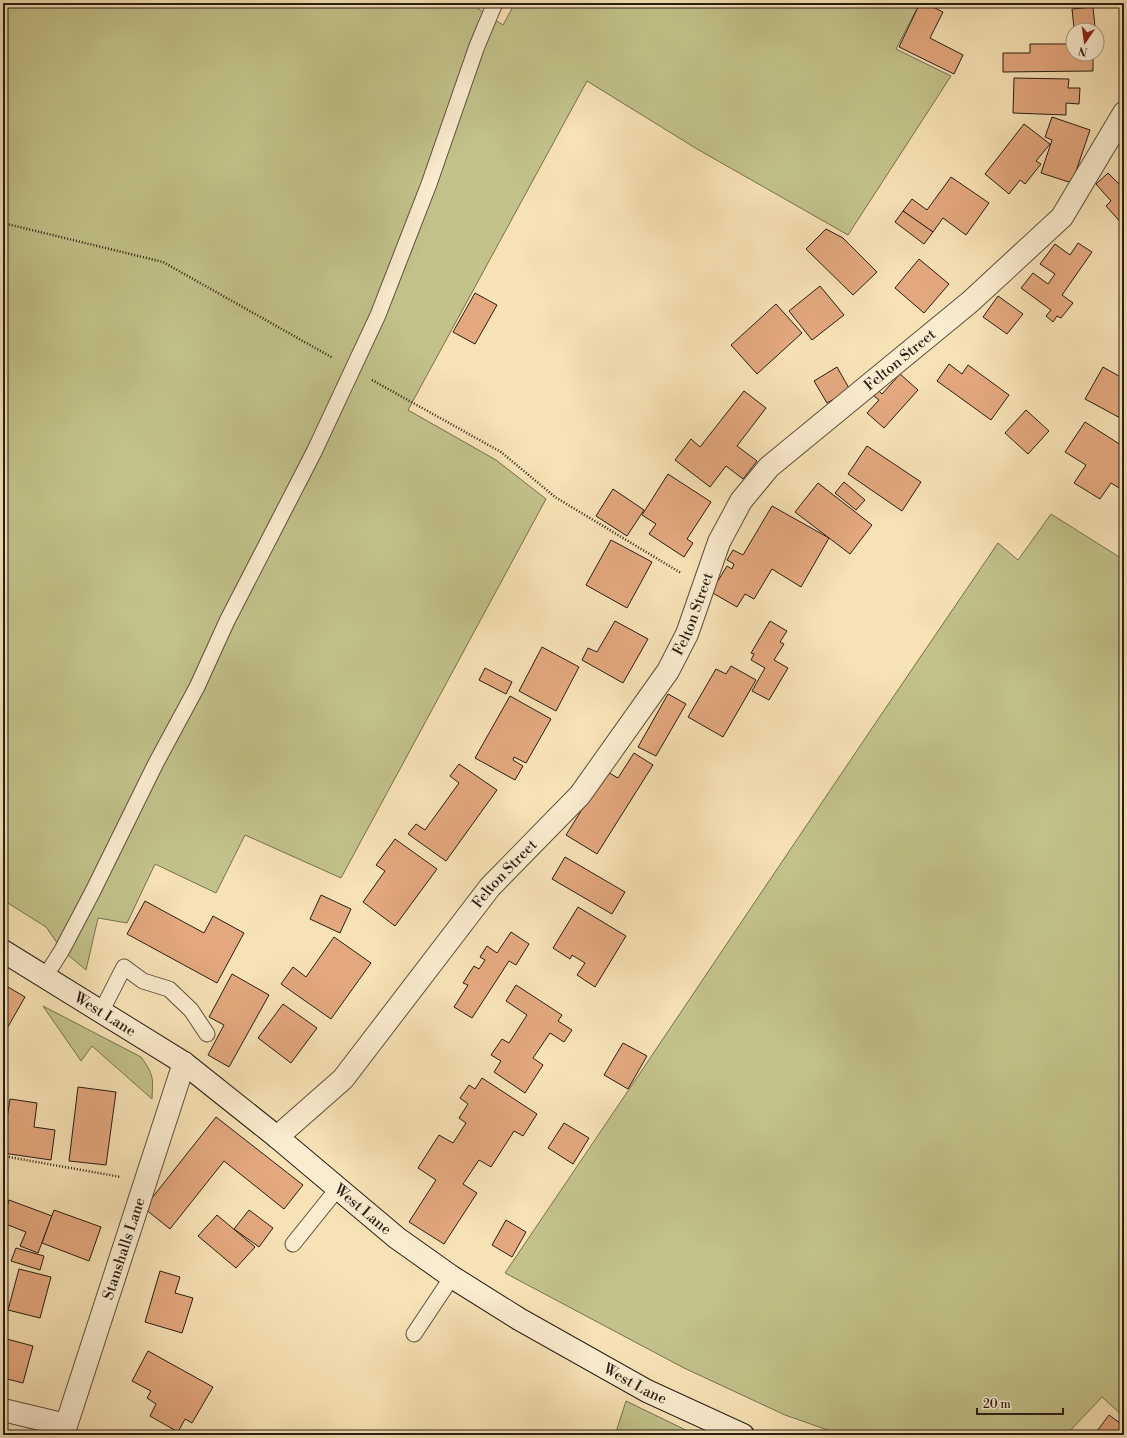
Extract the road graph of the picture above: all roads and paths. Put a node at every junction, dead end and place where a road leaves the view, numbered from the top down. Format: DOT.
graph roads {
  1 [pos="496,3"];
  2 [pos="1124,113"];
  3 [pos="3,951"];
  4 [pos="45,977"];
  5 [pos="102,1012"];
  6 [pos="207,1034"];
  7 [pos="184,1063"];
  8 [pos="277,1137"];
  9 [pos="3,1156"];
  10 [pos="145,1181"];
  11 [pos="338,1188"];
  12 [pos="292,1244"];
  13 [pos="452,1277"];
  14 [pos="414,1334"];
  15 [pos="3,1410"];
  16 [pos="64,1430"];
  17 [pos="743,1435"];
  1 -- 4 [label="lane"];
  2 -- 8 [label="street, Felton Street"];
  3 -- 4 [label="street, West Lane"];
  4 -- 5 [label="street, West Lane"];
  5 -- 6 [label="lane"];
  5 -- 7 [label="street, West Lane"];
  7 -- 8 [label="street, West Lane"];
  7 -- 10 [label="street, Stanshalls Lane"];
  8 -- 11 [label="street, West Lane"];
  9 -- 10 [label="path"];
  10 -- 16 [label="street, Stanshalls Lane"];
  11 -- 12 [label="lane"];
  11 -- 13 [label="street, West Lane"];
  13 -- 14 [label="lane"];
  13 -- 17 [label="street, West Lane"];
  15 -- 16 [label="street"];
}
